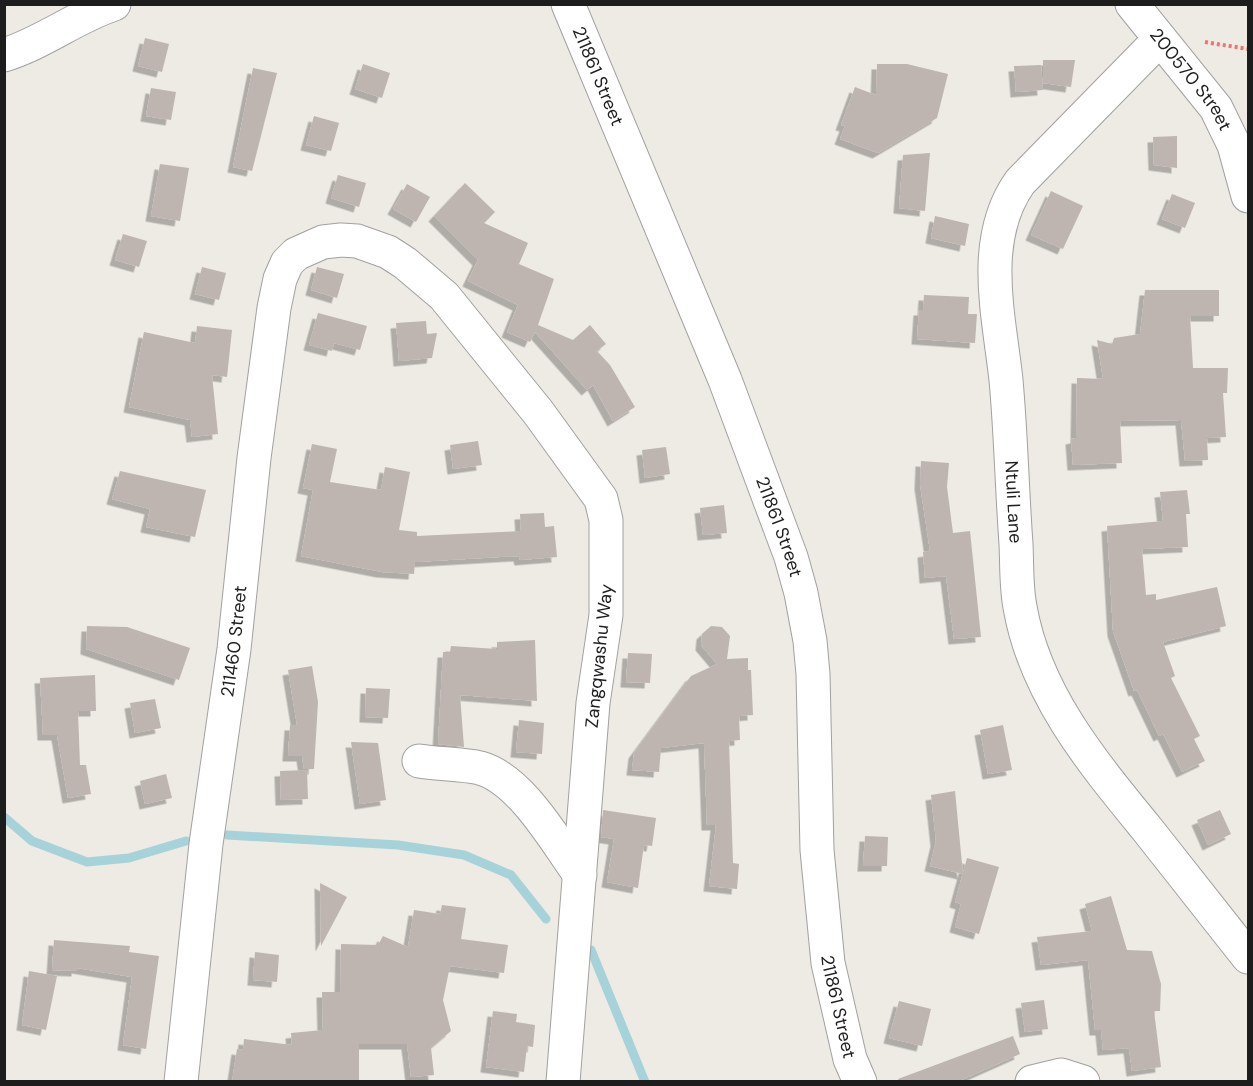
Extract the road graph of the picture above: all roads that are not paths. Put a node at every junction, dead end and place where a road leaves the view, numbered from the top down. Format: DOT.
graph roads {
  1 [pos="114,4"];
  2 [pos="568,4"];
  3 [pos="1132,4"];
  4 [pos="1160,39"];
  5 [pos="4,55"];
  6 [pos="1248,196"];
  7 [pos="341,240"];
  8 [pos="419,761"];
  9 [pos="580,875"];
  10 [pos="1248,957"];
  11 [pos="181,1082"];
  12 [pos="563,1082"];
  13 [pos="860,1082"];
  14 [pos="1032,1082"];
  15 [pos="1083,1082"];
  1 -- 5 [label="street"];
  2 -- 13 [label="street, 211861 Street"];
  3 -- 4 [label="street, 200570 Street"];
  4 -- 6 [label="street, 200570 Street"];
  4 -- 10 [label="street, Ntuli Lane"];
  7 -- 9 [label="street, Zangqwashu Way"];
  7 -- 11 [label="street, 211460 Street"];
  8 -- 9 [label="street"];
  9 -- 12 [label="street, Zangqwashu Way"];
  14 -- 15 [label="street"];
}
